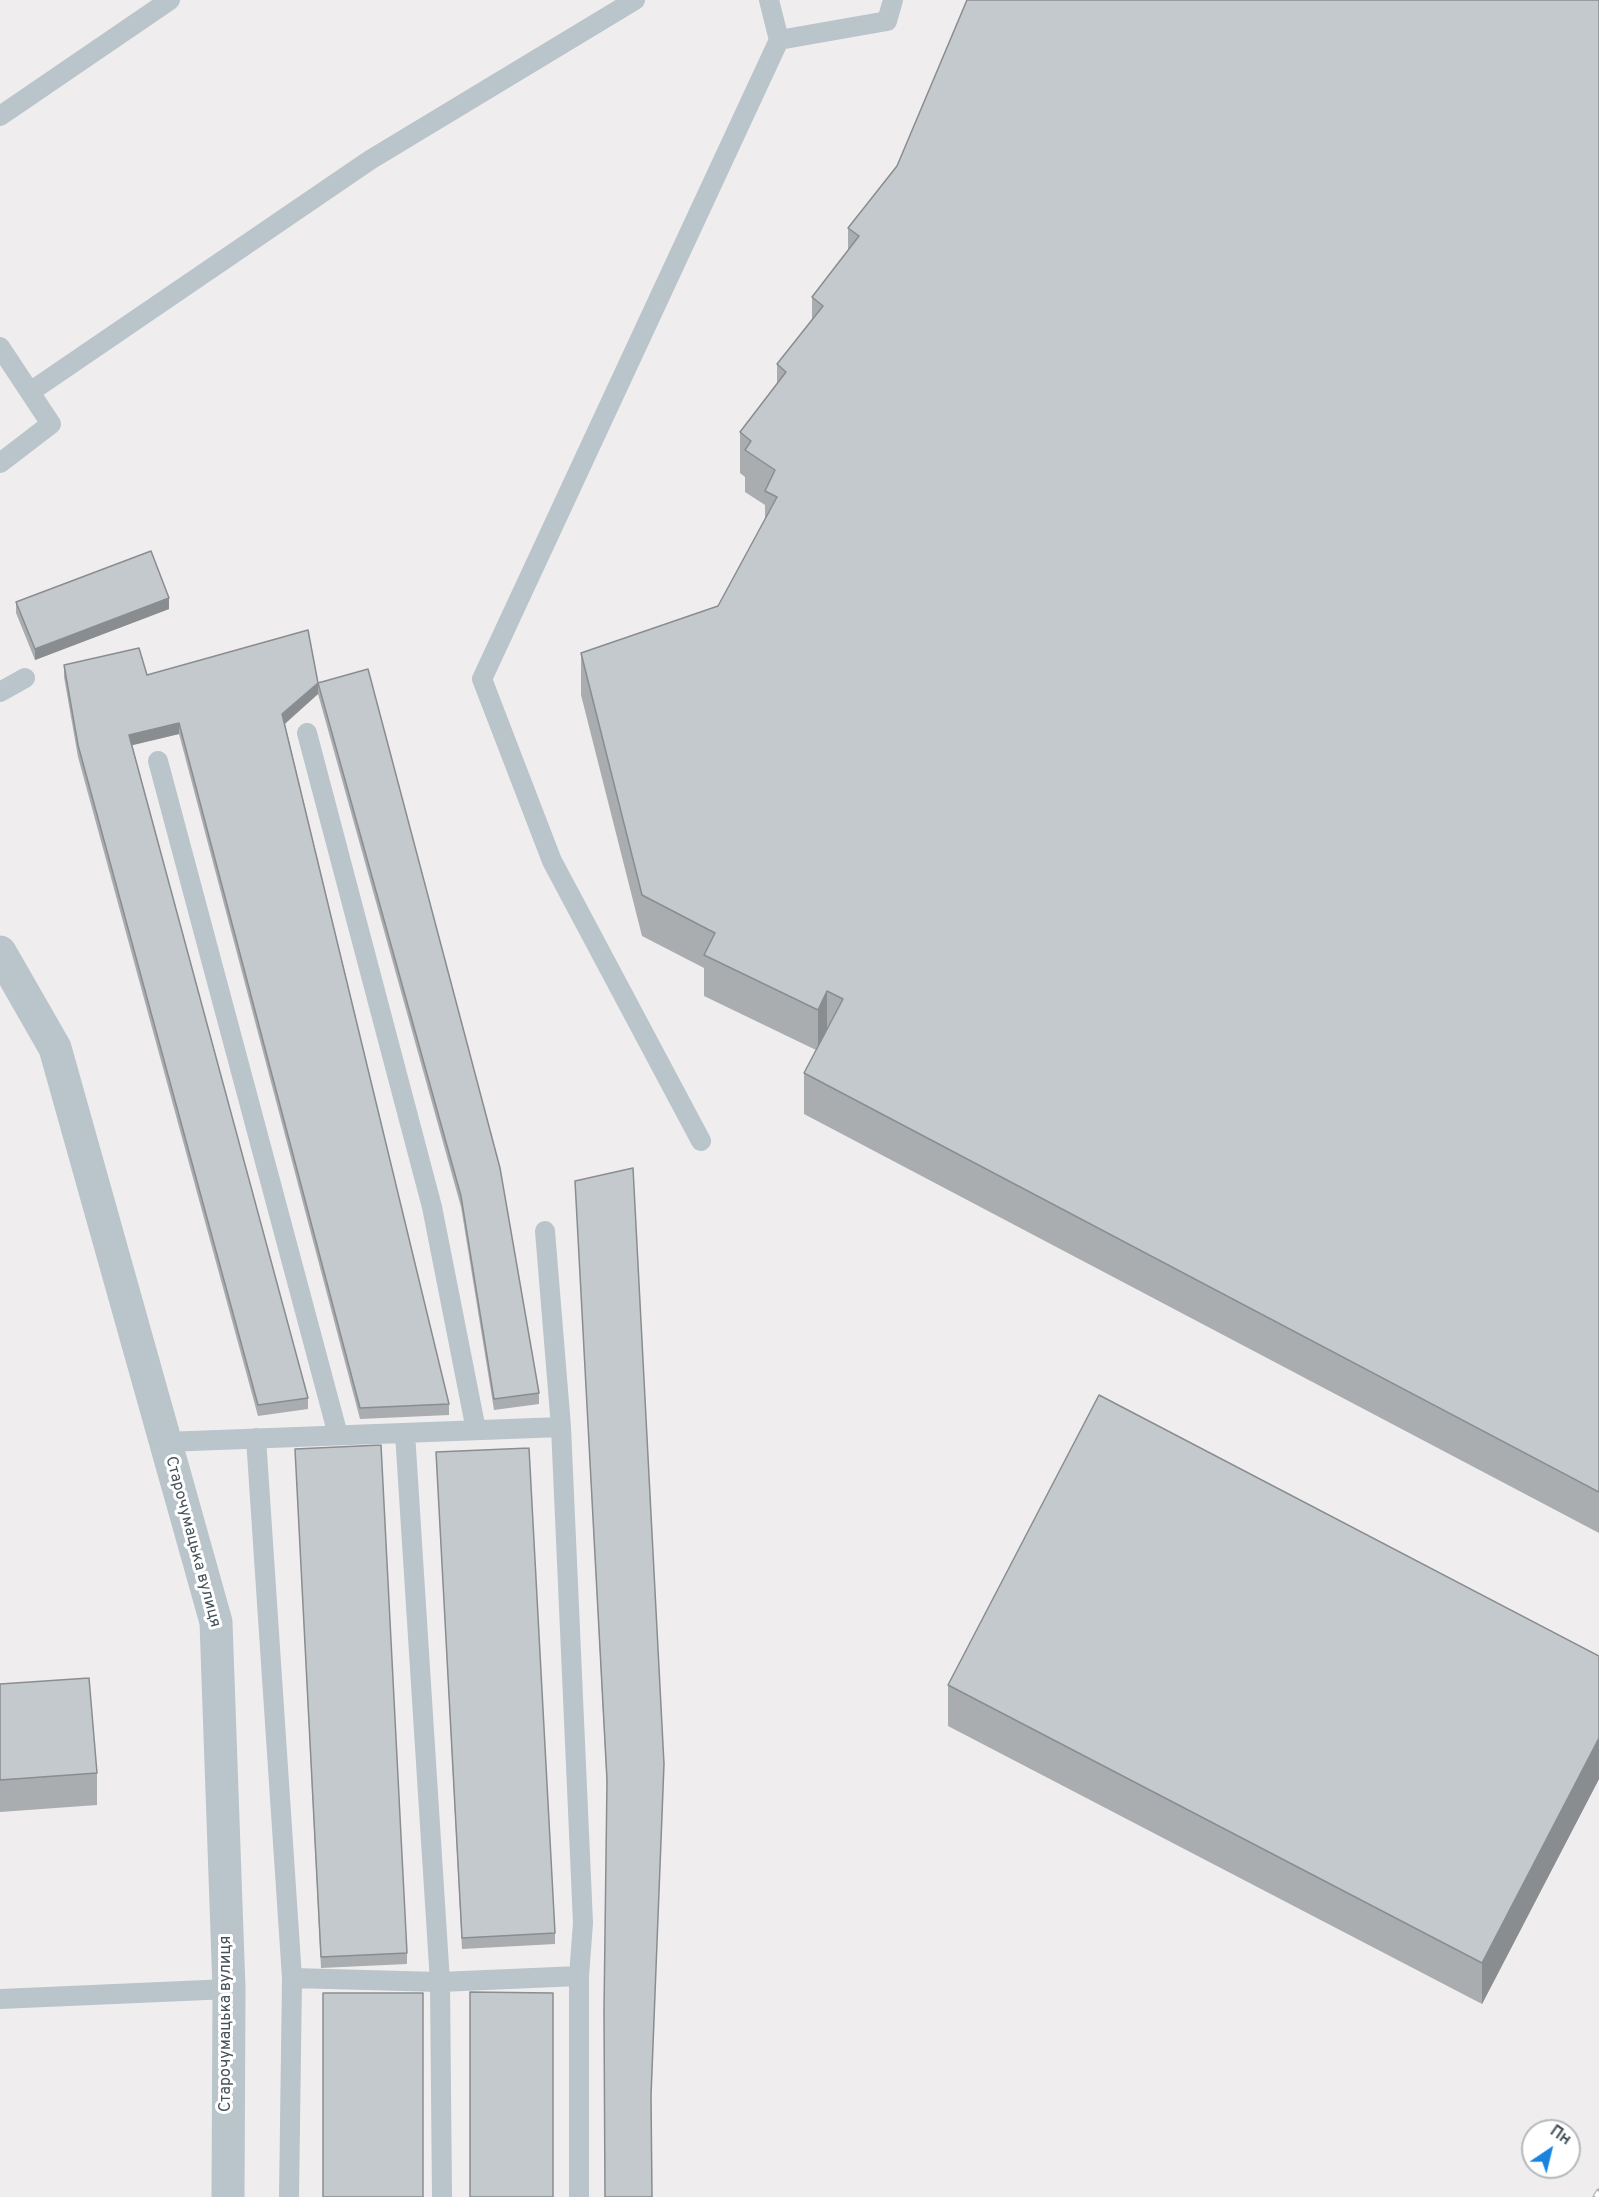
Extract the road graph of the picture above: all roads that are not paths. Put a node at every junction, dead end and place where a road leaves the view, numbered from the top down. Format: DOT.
graph roads {
  1 [pos="170,0"];
  2 [pos="635,0"];
  3 [pos="768,0"];
  4 [pos="893,0"];
  5 [pos="779,40"];
  6 [pos="0,116"];
  7 [pos="0,347"];
  8 [pos="30,392"];
  9 [pos="0,463"];
  10 [pos="26,678"];
  11 [pos="0,692"];
  12 [pos="307,734"];
  13 [pos="158,761"];
  14 [pos="0,952"];
  15 [pos="701,1141"];
  16 [pos="544,1231"];
  17 [pos="561,1427"];
  18 [pos="476,1430"];
  19 [pos="405,1433"];
  20 [pos="338,1435"];
  21 [pos="256,1438"];
  22 [pos="165,1442"];
  23 [pos="579,1976"];
  24 [pos="292,1978"];
  25 [pos="440,1982"];
  26 [pos="229,1989"];
  27 [pos="0,1999"];
  28 [pos="228,2197"];
  29 [pos="289,2197"];
  30 [pos="442,2197"];
  31 [pos="579,2197"];
  1 -- 6 [label="lane"];
  2 -- 8 [label="lane"];
  3 -- 5 [label="lane"];
  4 -- 5 [label="lane"];
  5 -- 15 [label="lane"];
  7 -- 8 [label="lane"];
  8 -- 9 [label="lane"];
  10 -- 11 [label="lane"];
  12 -- 18 [label="lane"];
  13 -- 20 [label="lane"];
  14 -- 22 [label="street, Старочумацька вулиця"];
  16 -- 17 [label="lane"];
  17 -- 18 [label="lane"];
  17 -- 23 [label="lane"];
  18 -- 19 [label="lane"];
  19 -- 20 [label="lane"];
  19 -- 25 [label="lane"];
  20 -- 21 [label="lane"];
  21 -- 22 [label="lane"];
  21 -- 24 [label="lane"];
  22 -- 26 [label="street, Старочумацька вулиця"];
  23 -- 25 [label="lane"];
  23 -- 31 [label="lane"];
  24 -- 25 [label="lane"];
  24 -- 29 [label="lane"];
  25 -- 30 [label="lane"];
  26 -- 27 [label="lane"];
  26 -- 28 [label="street, Старочумацька вулиця"];
}
